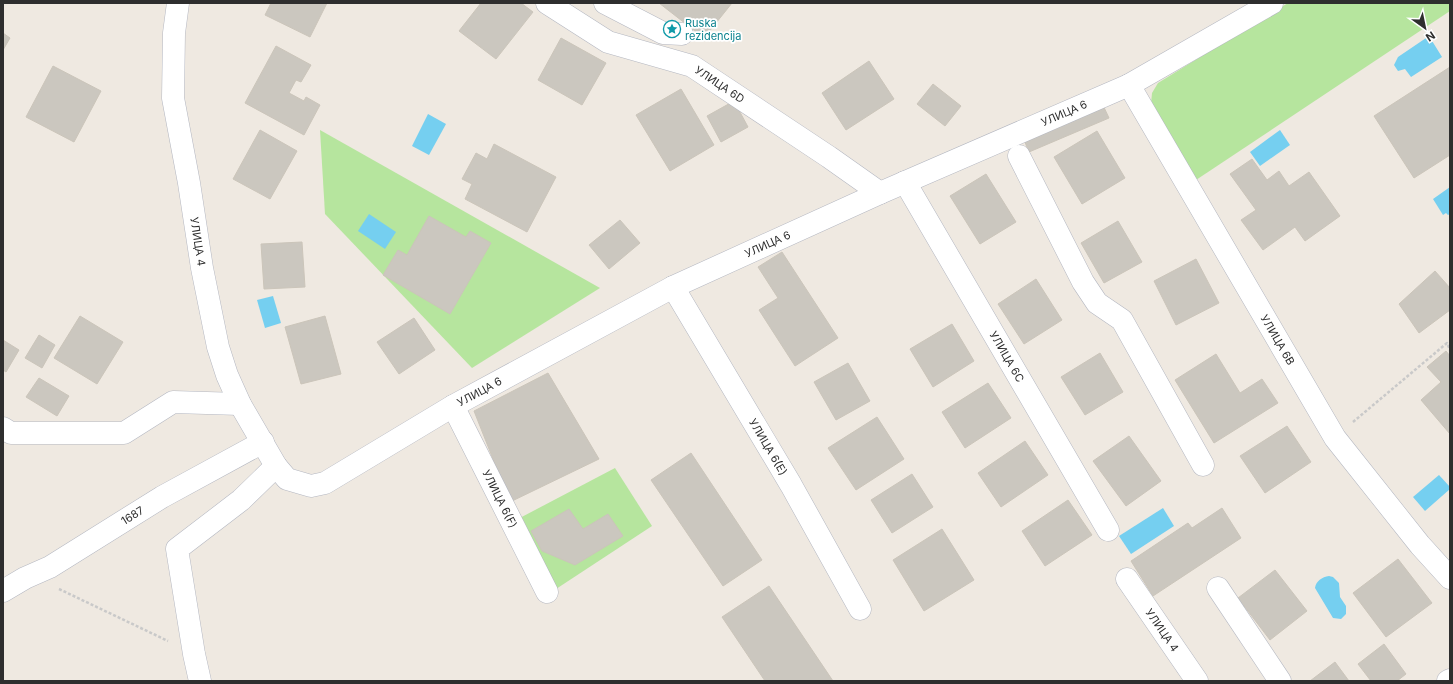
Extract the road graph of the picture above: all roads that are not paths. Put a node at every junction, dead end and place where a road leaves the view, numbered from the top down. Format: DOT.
graph roads {
  1 [pos="178,3"];
  2 [pos="547,3"];
  3 [pos="605,3"];
  4 [pos="1272,3"];
  5 [pos="682,34"];
  6 [pos="1129,85"];
  7 [pos="1019,156"];
  8 [pos="905,182"];
  9 [pos="880,193"];
  10 [pos="673,287"];
  11 [pos="240,404"];
  12 [pos="453,406"];
  13 [pos="3,428"];
  14 [pos="264,442"];
  15 [pos="1203,465"];
  16 [pos="276,466"];
  17 [pos="1108,530"];
  18 [pos="1450,578"];
  19 [pos="1128,580"];
  20 [pos="1218,588"];
  21 [pos="3,591"];
  22 [pos="547,592"];
  23 [pos="860,609"];
  24 [pos="200,681"];
  25 [pos="1197,681"];
  26 [pos="1280,681"];
  1 -- 11 [label="street, УЛИЦА 4"];
  2 -- 9 [label="street, УЛИЦА 6D"];
  3 -- 5 [label="street"];
  4 -- 6 [label="street, УЛИЦА 6"];
  6 -- 8 [label="street, УЛИЦА 6"];
  6 -- 18 [label="street, УЛИЦА 6B"];
  7 -- 15 [label="street"];
  8 -- 9 [label="street, УЛИЦА 6"];
  8 -- 17 [label="street, УЛИЦА 6C"];
  9 -- 10 [label="street, УЛИЦА 6"];
  10 -- 12 [label="street, УЛИЦА 6"];
  10 -- 23 [label="street, УЛИЦА 6(E)"];
  11 -- 13 [label="street"];
  11 -- 14 [label="street, УЛИЦА 4"];
  12 -- 16 [label="street, УЛИЦА 6"];
  12 -- 22 [label="street, УЛИЦА 6(F)"];
  14 -- 16 [label="street, УЛИЦА 4"];
  14 -- 21 [label="street, 1687"];
  16 -- 24 [label="street"];
  19 -- 25 [label="street, УЛИЦА 4"];
  20 -- 26 [label="street"];
}
